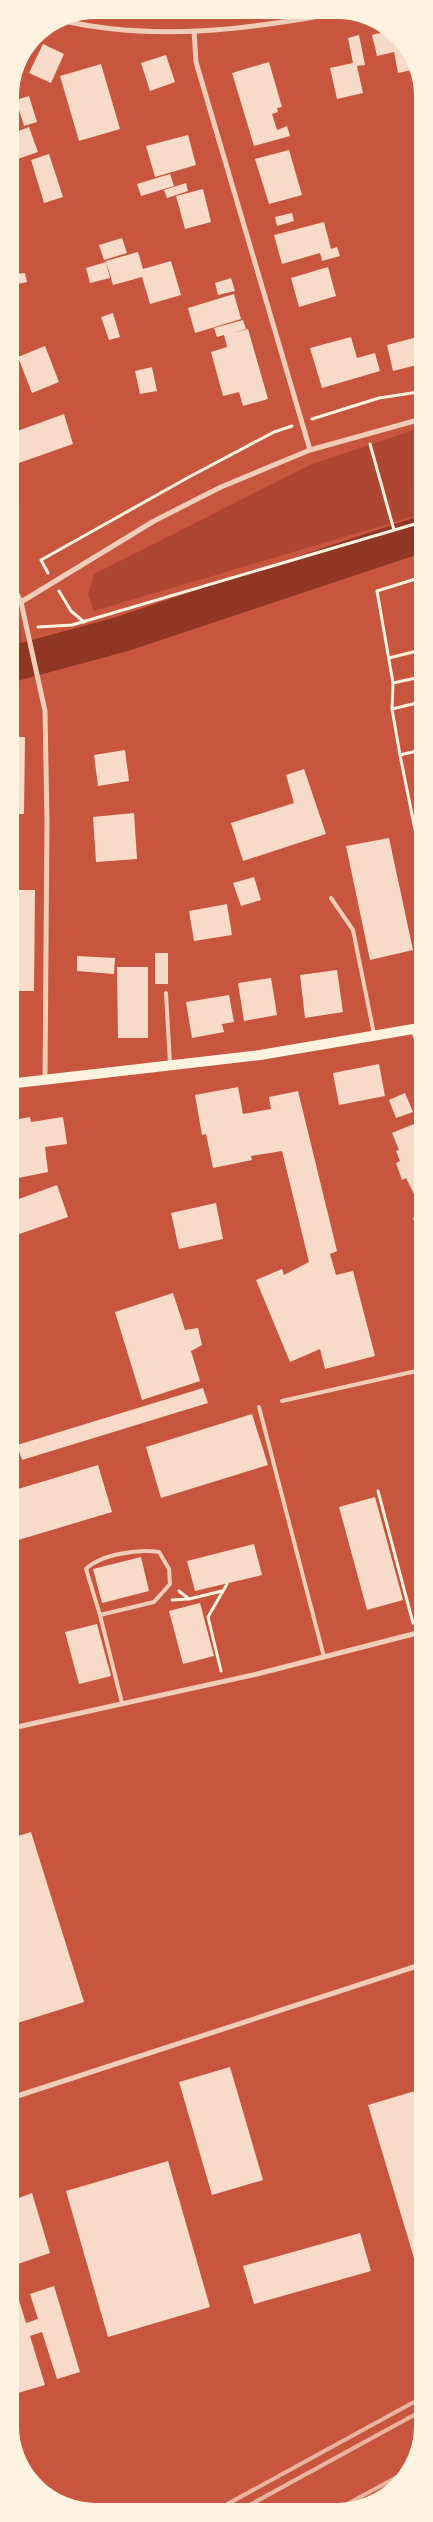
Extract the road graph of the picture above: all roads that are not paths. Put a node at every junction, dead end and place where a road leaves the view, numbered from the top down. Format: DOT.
graph roads {
  1 [pos="322,16"];
  2 [pos="71,21"];
  3 [pos="194,31"];
  4 [pos="417,420"];
  5 [pos="310,450"];
  6 [pos="16,592"];
  7 [pos="21,602"];
  8 [pos="331,898"];
  9 [pos="166,993"];
  10 [pos="417,1028"];
  11 [pos="412,1029"];
  12 [pos="374,1036"];
  13 [pos="417,1042"];
  14 [pos="170,1066"];
  15 [pos="45,1078"];
  16 [pos="16,1083"];
  17 [pos="417,1371"];
  18 [pos="282,1400"];
  19 [pos="260,1407"];
  20 [pos="100,1615"];
  21 [pos="417,1633"];
  22 [pos="324,1657"];
  23 [pos="122,1704"];
  24 [pos="16,1728"];
  25 [pos="417,1966"];
  26 [pos="16,2097"];
  1 -- 3 [label="street"];
  2 -- 3 [label="street"];
  3 -- 5 [label="street"];
  4 -- 5 [label="street"];
  5 -- 7 [label="street"];
  6 -- 7 [label="street"];
  7 -- 15 [label="street"];
  8 -- 12 [label="lane"];
  9 -- 14 [label="lane"];
  10 -- 11 [label="main road"];
  11 -- 12 [label="main road"];
  11 -- 13 [label="street"];
  12 -- 14 [label="main road"];
  14 -- 15 [label="main road"];
  15 -- 16 [label="main road"];
  17 -- 18 [label="lane"];
  19 -- 22 [label="lane"];
  20 -- 20 [label="lane"];
  20 -- 23 [label="lane"];
  21 -- 22 [label="street"];
  22 -- 23 [label="street"];
  23 -- 24 [label="street"];
  25 -- 26 [label="street"];
}
